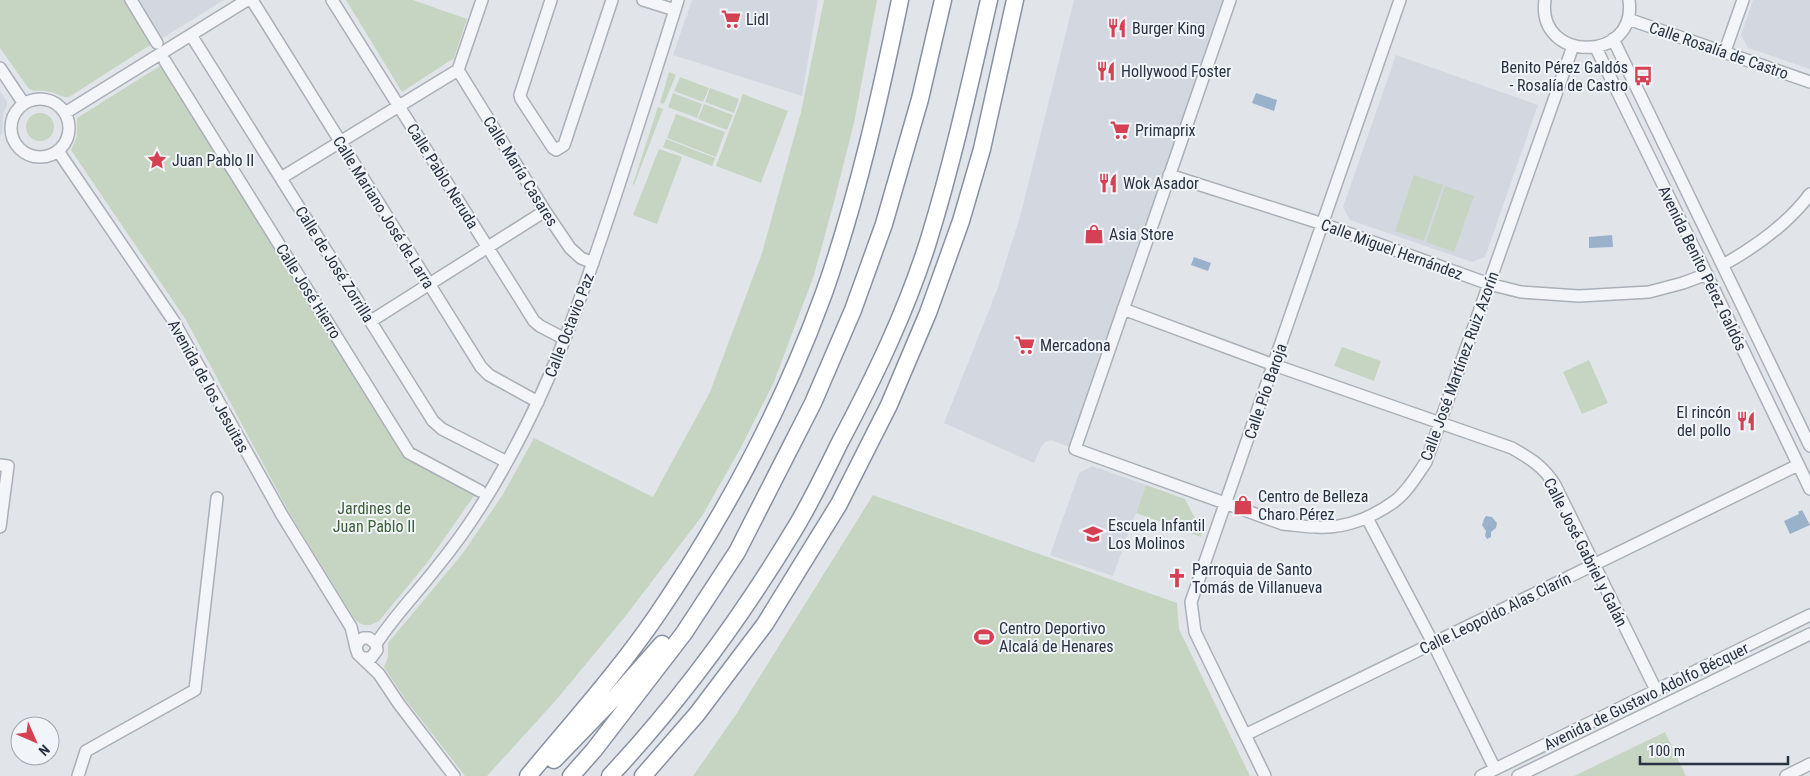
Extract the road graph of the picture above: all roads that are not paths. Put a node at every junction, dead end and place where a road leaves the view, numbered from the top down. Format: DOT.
graph roads {
  1 [pos="130,0"];
  2 [pos="247,0"];
  3 [pos="252,0"];
  4 [pos="332,0"];
  5 [pos="482,0"];
  6 [pos="551,0"];
  7 [pos="612,0"];
  8 [pos="643,0"];
  9 [pos="896,0"];
  10 [pos="900,0"];
  11 [pos="943,0"];
  12 [pos="989,0"];
  13 [pos="1015,0"];
  14 [pos="1025,0"];
  15 [pos="1230,0"];
  16 [pos="1400,0"];
  17 [pos="1629,0"];
  18 [pos="1743,0"];
  19 [pos="1541,2"];
  20 [pos="677,5"];
  21 [pos="1628,19"];
  22 [pos="191,35"];
  23 [pos="1613,40"];
  24 [pos="157,43"];
  25 [pos="1573,46"];
  26 [pos="1596,48"];
  27 [pos="1725,51"];
  28 [pos="889,55"];
  29 [pos="165,61"];
  30 [pos="0,68"];
  31 [pos="458,70"];
  32 [pos="1810,82"];
  33 [pos="24,104"];
  34 [pos="399,105"];
  35 [pos="65,113"];
  36 [pos="340,142"];
  37 [pos="982,149"];
  38 [pos="58,151"];
  39 [pos="1170,175"];
  40 [pos="281,178"];
  41 [pos="1810,194"];
  42 [pos="545,211"];
  43 [pos="1323,224"];
  44 [pos="488,247"];
  45 [pos="594,263"];
  46 [pos="1723,265"];
  47 [pos="1707,274"];
  48 [pos="430,284"];
  49 [pos="1489,284"];
  50 [pos="1123,309"];
  51 [pos="371,321"];
  52 [pos="565,339"];
  53 [pos="1274,365"];
  54 [pos="538,402"];
  55 [pos="1440,423"];
  56 [pos="1810,446"];
  57 [pos="508,462"];
  58 [pos="0,465"];
  59 [pos="1798,465"];
  60 [pos="1810,489"];
  61 [pos="480,491"];
  62 [pos="765,497"];
  63 [pos="218,498"];
  64 [pos="1225,504"];
  65 [pos="1367,518"];
  66 [pos="0,527"];
  67 [pos="1593,565"];
  68 [pos="1810,616"];
  69 [pos="351,627"];
  70 [pos="1810,634"];
  71 [pos="372,643"];
  72 [pos="1433,643"];
  73 [pos="356,648"];
  74 [pos="364,658"];
  75 [pos="379,674"];
  76 [pos="1656,690"];
  77 [pos="1245,735"];
  78 [pos="1810,764"];
  79 [pos="1496,769"];
  80 [pos="78,776"];
  81 [pos="454,776"];
  82 [pos="528,776"];
  83 [pos="537,776"];
  84 [pos="571,776"];
  85 [pos="610,776"];
  86 [pos="643,776"];
  87 [pos="1265,776"];
  88 [pos="1482,776"];
  89 [pos="1518,776"];
  90 [pos="1786,776"];
  1 -- 24 [label="street"];
  2 -- 22 [label="street"];
  3 -- 36 [label="street, Calle Mariano José de Larra"];
  4 -- 34 [label="street, Calle Pablo Neruda"];
  5 -- 31 [label="street"];
  6 -- 7 [label="street"];
  8 -- 20 [label="street"];
  9 -- 28 [label="highway"];
  10 -- 28 [label="highway"];
  11 -- 62 [label="highway"];
  12 -- 85 [label="highway"];
  13 -- 37 [label="highway"];
  14 -- 37 [label="highway"];
  15 -- 39 [label="street"];
  16 -- 43 [label="street, Calle Pío Baroja"];
  17 -- 21 [label="street"];
  18 -- 27 [label="street"];
  19 -- 25 [label="street"];
  20 -- 45 [label="street, Calle Octavio Paz"];
  21 -- 23 [label="street"];
  21 -- 27 [label="street, Calle Rosalía de Castro"];
  22 -- 35 [label="street"];
  22 -- 40 [label="street, Calle de José Zorrilla"];
  23 -- 26 [label="street"];
  23 -- 46 [label="street, Avenida Benito Pérez Galdós"];
  25 -- 26 [label="street"];
  25 -- 49 [label="street, Calle José Martínez Ruiz Azorín"];
  26 -- 47 [label="street, Avenida Benito Pérez Galdós"];
  27 -- 32 [label="street, Calle Rosalía de Castro"];
  28 -- 82 [label="highway"];
  29 -- 61 [label="street, Calle José Hierro"];
  30 -- 33 [label="street"];
  31 -- 34 [label="street"];
  31 -- 42 [label="street, Calle María Casares"];
  33 -- 35 [label="street"];
  33 -- 38 [label="street"];
  34 -- 36 [label="street"];
  34 -- 44 [label="street, Calle Pablo Neruda"];
  35 -- 38 [label="street"];
  36 -- 40 [label="street"];
  36 -- 48 [label="street, Calle Mariano José de Larra"];
  37 -- 86 [label="highway"];
  38 -- 69 [label="street, Avenida de los Jesuitas"];
  39 -- 43 [label="street, Calle Miguel Hernández"];
  39 -- 50 [label="street"];
  40 -- 51 [label="street, Calle de José Zorrilla"];
  41 -- 46 [label="street"];
  42 -- 44 [label="street"];
  42 -- 45 [label="street, Calle María Casares"];
  43 -- 49 [label="street, Calle Miguel Hernández"];
  43 -- 53 [label="street, Calle Pío Baroja"];
  44 -- 48 [label="street"];
  44 -- 52 [label="street, Calle Pablo Neruda"];
  45 -- 52 [label="street, Calle Octavio Paz"];
  46 -- 56 [label="street, Avenida Benito Pérez Galdós"];
  47 -- 49 [label="street, Calle Miguel Hernández"];
  47 -- 59 [label="street, Avenida Benito Pérez Galdós"];
  48 -- 51 [label="street"];
  48 -- 54 [label="street, Calle Mariano José de Larra"];
  49 -- 55 [label="street, Calle José Martínez Ruiz Azorín"];
  50 -- 53 [label="street, Calle José Gabriel y Galán"];
  50 -- 64 [label="street, Calle José Martínez Ruiz Azorín"];
  51 -- 57 [label="street, Calle de José Zorrilla"];
  52 -- 54 [label="street, Calle Octavio Paz"];
  53 -- 55 [label="street, Calle José Gabriel y Galán"];
  53 -- 64 [label="street, Calle Pío Baroja"];
  54 -- 57 [label="street, Calle Octavio Paz"];
  55 -- 65 [label="street, Calle José Martínez Ruiz Azorín"];
  55 -- 67 [label="street, Calle José Gabriel y Galán"];
  57 -- 71 [label="street, Calle Octavio Paz"];
  58 -- 66 [label="street"];
  59 -- 60 [label="street, Avenida Benito Pérez Galdós"];
  59 -- 67 [label="street, Calle Leopoldo Alas Clarín"];
  62 -- 83 [label="highway"];
  62 -- 84 [label="highway"];
  63 -- 80 [label="street"];
  64 -- 65 [label="street, Calle José Martínez Ruiz Azorín"];
  64 -- 77 [label="street, Calle Pío Baroja"];
  65 -- 72 [label="street"];
  67 -- 72 [label="street, Calle Leopoldo Alas Clarín"];
  67 -- 76 [label="street, Calle José Gabriel y Galán"];
  68 -- 76 [label="street, Avenida de Gustavo Adolfo Bécquer"];
  69 -- 71 [label="street, Avenida de los Jesuitas"];
  69 -- 73 [label="street, Avenida de los Jesuitas"];
  70 -- 89 [label="street, Avenida de Gustavo Adolfo Bécquer"];
  71 -- 73 [label="street"];
  71 -- 74 [label="street"];
  71 -- 75 [label="street"];
  72 -- 77 [label="street, Calle Leopoldo Alas Clarín"];
  72 -- 79 [label="street"];
  73 -- 74 [label="street"];
  74 -- 75 [label="street"];
  75 -- 81 [label="street"];
  76 -- 79 [label="street, Avenida de Gustavo Adolfo Bécquer"];
  77 -- 87 [label="street, Calle Pío Baroja"];
  78 -- 90 [label="street"];
  79 -- 88 [label="street, Avenida de Gustavo Adolfo Bécquer"];
}
